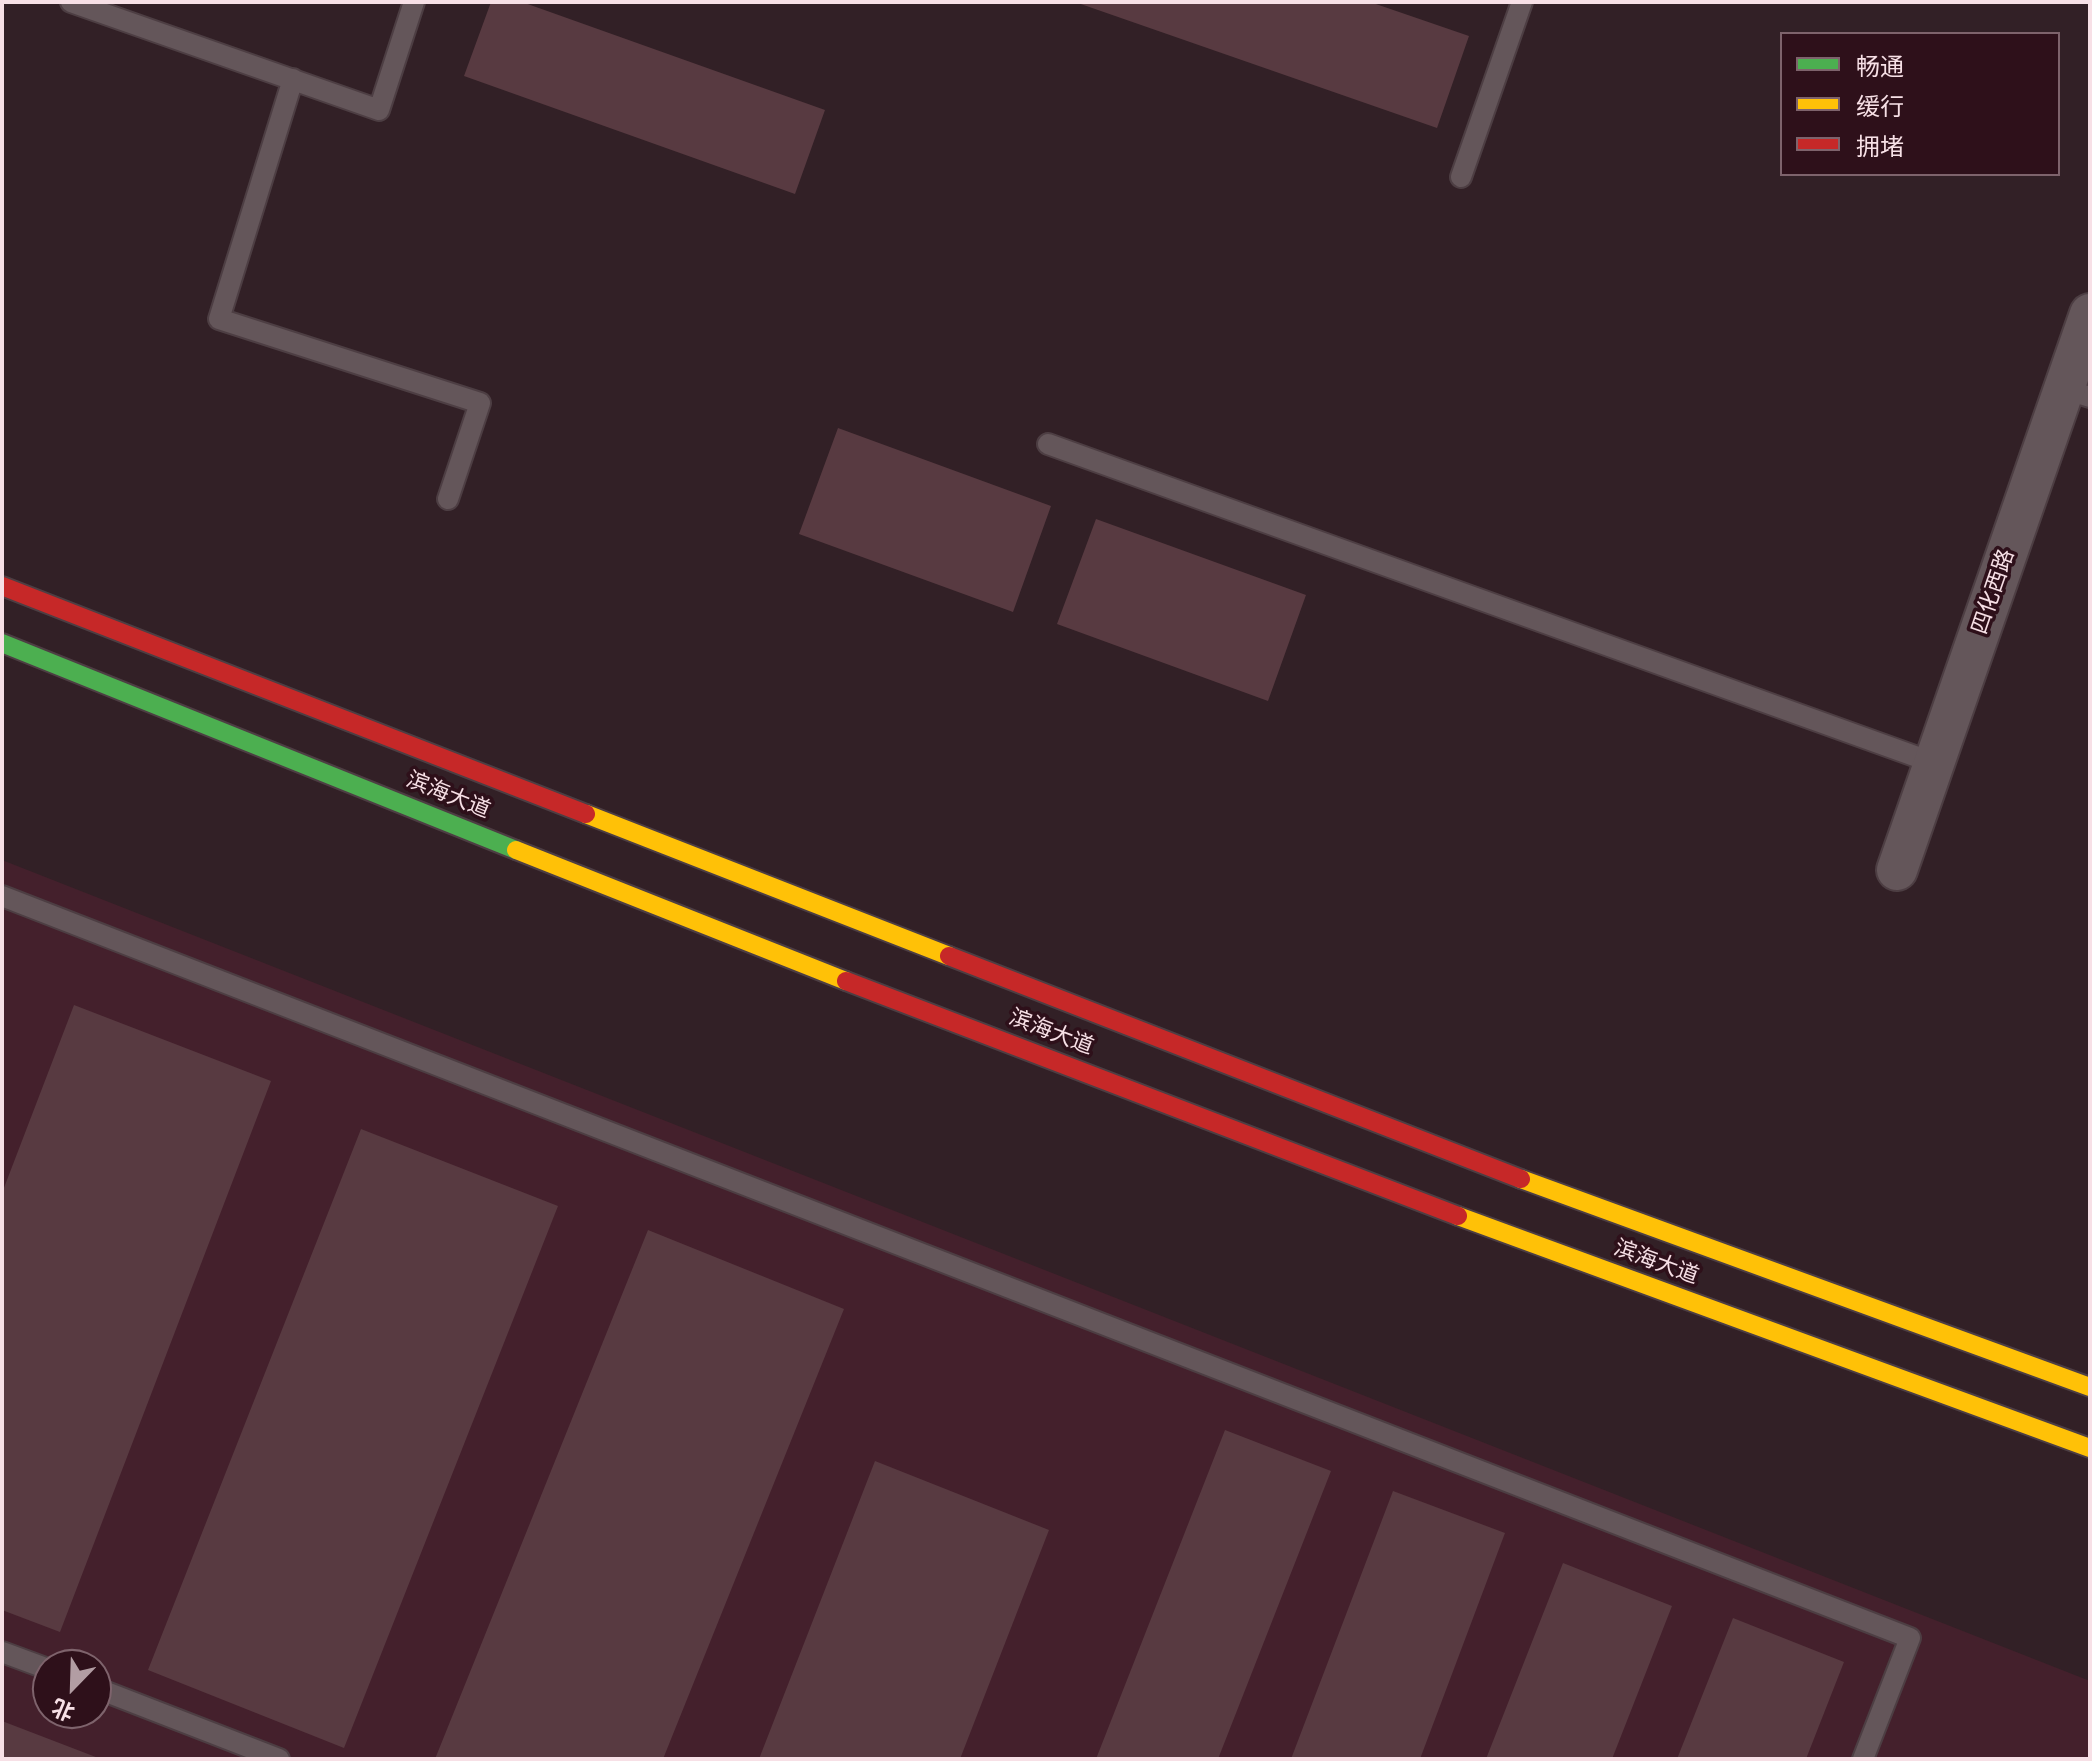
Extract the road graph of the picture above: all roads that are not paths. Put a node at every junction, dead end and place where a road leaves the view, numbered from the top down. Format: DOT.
graph roads {
  1 [pos="71,2"];
  2 [pos="414,2"];
  3 [pos="1522,2"];
  4 [pos="293,79"];
  5 [pos="1461,177"];
  6 [pos="2090,314"];
  7 [pos="2077,393"];
  8 [pos="1048,444"];
  9 [pos="448,499"];
  10 [pos="2,586"];
  11 [pos="2,643"];
  12 [pos="1934,763"];
  13 [pos="1897,870"];
  14 [pos="2,896"];
  15 [pos="2090,1387"];
  16 [pos="2090,1448"];
  17 [pos="2,1652"];
  18 [pos="32,1663"];
  19 [pos="112,1694"];
  20 [pos="279,1759"];
  21 [pos="1863,1759"];
  1 -- 4 [label="lane"];
  2 -- 4 [label="lane"];
  3 -- 5 [label="lane"];
  4 -- 9 [label="lane"];
  6 -- 7 [label="street, 四化西路"];
  7 -- 12 [label="street, 四化西路"];
  8 -- 12 [label="lane"];
  10 -- 15 [label="main road, 滨海大道"];
  11 -- 16 [label="main road, 滨海大道"];
  12 -- 13 [label="street, 四化西路"];
  14 -- 21 [label="lane"];
  17 -- 18 [label="lane"];
  19 -- 20 [label="lane"];
}
